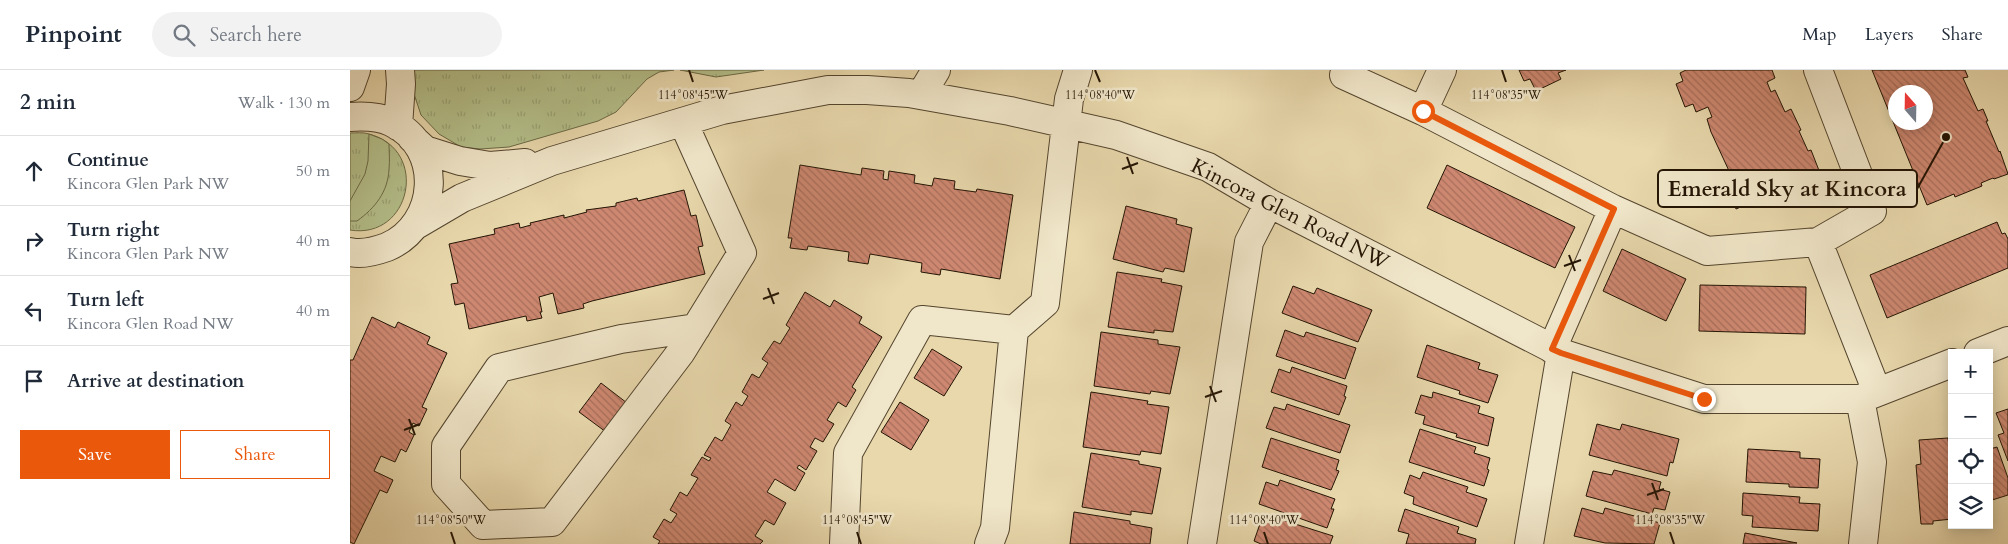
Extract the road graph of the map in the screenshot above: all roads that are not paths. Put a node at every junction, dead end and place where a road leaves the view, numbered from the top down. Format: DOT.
graph roads {
  1 [pos="356,70"];
  2 [pos="400,70"];
  3 [pos="936,70"];
  4 [pos="1078,70"];
  5 [pos="1442,70"];
  6 [pos="1818,70"];
  7 [pos="1344,75"];
  8 [pos="350,87"];
  9 [pos="921,95"];
  10 [pos="1423,111"];
  11 [pos="350,116"];
  12 [pos="683,122"];
  13 [pos="1067,124"];
  14 [pos="404,131"];
  15 [pos="552,161"];
  16 [pos="1269,204"];
  17 [pos="1614,209"];
  18 [pos="416,225"];
  19 [pos="1818,242"];
  20 [pos="377,251"];
  21 [pos="350,252"];
  22 [pos="350,272"];
  23 [pos="696,328"];
  24 [pos="1014,330"];
  25 [pos="2008,341"];
  26 [pos="1988,349"];
  27 [pos="1557,351"];
  28 [pos="1948,365"];
  29 [pos="1869,396"];
  30 [pos="844,544"];
  31 [pos="989,544"];
  32 [pos="1202,544"];
  33 [pos="1529,544"];
  34 [pos="1863,544"];
  1 -- 8 [label="street"];
  2 -- 14 [label="street"];
  3 -- 9 [label="street"];
  4 -- 13 [label="street"];
  5 -- 10 [label="street"];
  6 -- 19 [label="street"];
  7 -- 10 [label="street"];
  9 -- 12 [label="street, Kincora Glen Road NW"];
  9 -- 13 [label="street, Kincora Glen Road NW"];
  10 -- 17 [label="street"];
  11 -- 14 [label="street, Kincora Glen Road NW"];
  12 -- 15 [label="street, Kincora Glen Road NW"];
  12 -- 23 [label="street"];
  13 -- 16 [label="street, Kincora Glen Road NW"];
  13 -- 24 [label="street"];
  14 -- 15 [label="street, Kincora Glen Road NW"];
  14 -- 18 [label="street"];
  15 -- 18 [label="street, Kincora Glen Road NW"];
  16 -- 27 [label="street, Kincora Glen Road NW"];
  16 -- 32 [label="street"];
  17 -- 19 [label="street"];
  17 -- 27 [label="street"];
  18 -- 20 [label="street"];
  19 -- 29 [label="street"];
  20 -- 21 [label="street"];
  20 -- 22 [label="street"];
  23 -- 23 [label="street"];
  24 -- 30 [label="street"];
  24 -- 31 [label="street"];
  25 -- 26 [label="street"];
  27 -- 29 [label="street, Kincora Glen Road NW"];
  27 -- 33 [label="street"];
  28 -- 29 [label="street, Kincora Glen Road NW"];
  29 -- 34 [label="street"];
}
